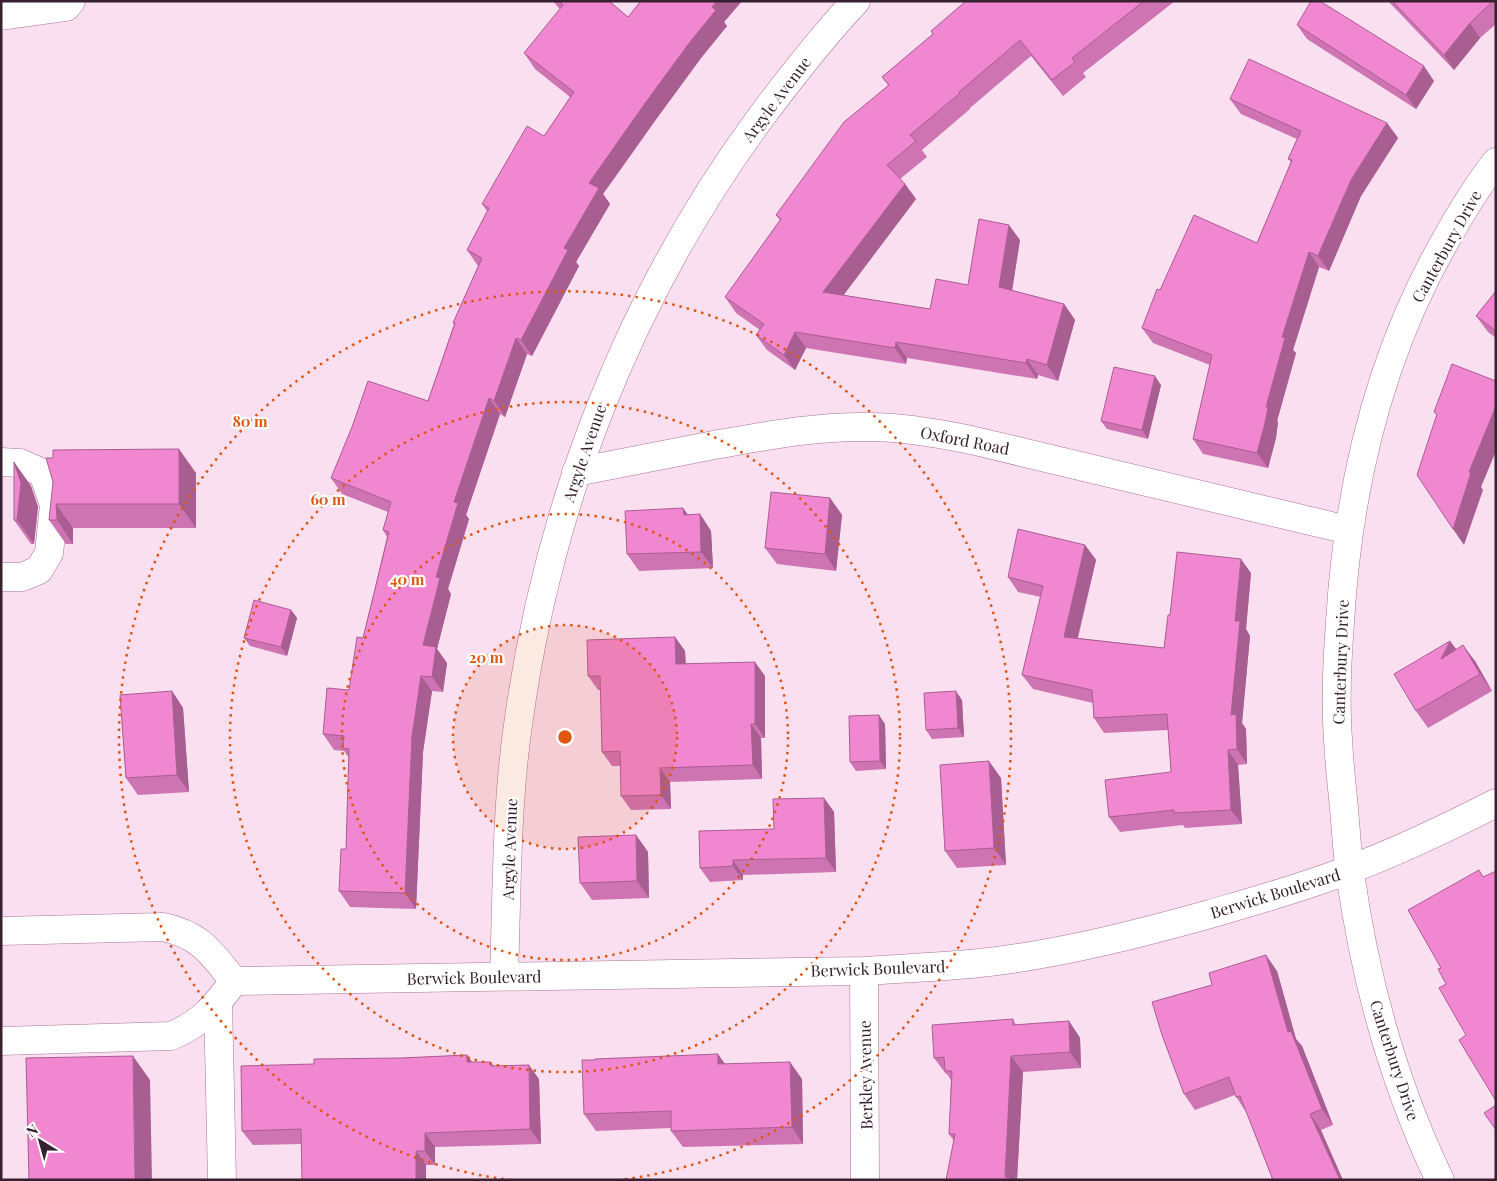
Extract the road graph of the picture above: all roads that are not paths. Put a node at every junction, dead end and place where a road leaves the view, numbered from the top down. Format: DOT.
graph roads {
  1 [pos="71,1"];
  2 [pos="856,1"];
  3 [pos="1,16"];
  4 [pos="1496,162"];
  5 [pos="1,462"];
  6 [pos="576,472"];
  7 [pos="1348,530"];
  8 [pos="1,577"];
  9 [pos="1496,803"];
  10 [pos="1350,870"];
  11 [pos="1,931"];
  12 [pos="864,971"];
  13 [pos="504,976"];
  14 [pos="226,991"];
  15 [pos="1,1041"];
  16 [pos="222,1180"];
  17 [pos="866,1180"];
  18 [pos="1440,1180"];
  1 -- 3 [label="street"];
  2 -- 6 [label="street, Argyle Avenue"];
  4 -- 7 [label="street, Canterbury Drive"];
  5 -- 8 [label="street"];
  6 -- 7 [label="street, Oxford Road"];
  6 -- 13 [label="street, Argyle Avenue"];
  7 -- 10 [label="street, Canterbury Drive"];
  9 -- 10 [label="street, Berwick Boulevard"];
  10 -- 12 [label="street, Berwick Boulevard"];
  10 -- 18 [label="street, Canterbury Drive"];
  11 -- 14 [label="street"];
  12 -- 13 [label="street, Berwick Boulevard"];
  12 -- 17 [label="street, Berkley Avenue"];
  13 -- 14 [label="street, Berwick Boulevard"];
  14 -- 15 [label="street"];
  14 -- 16 [label="street"];
}
